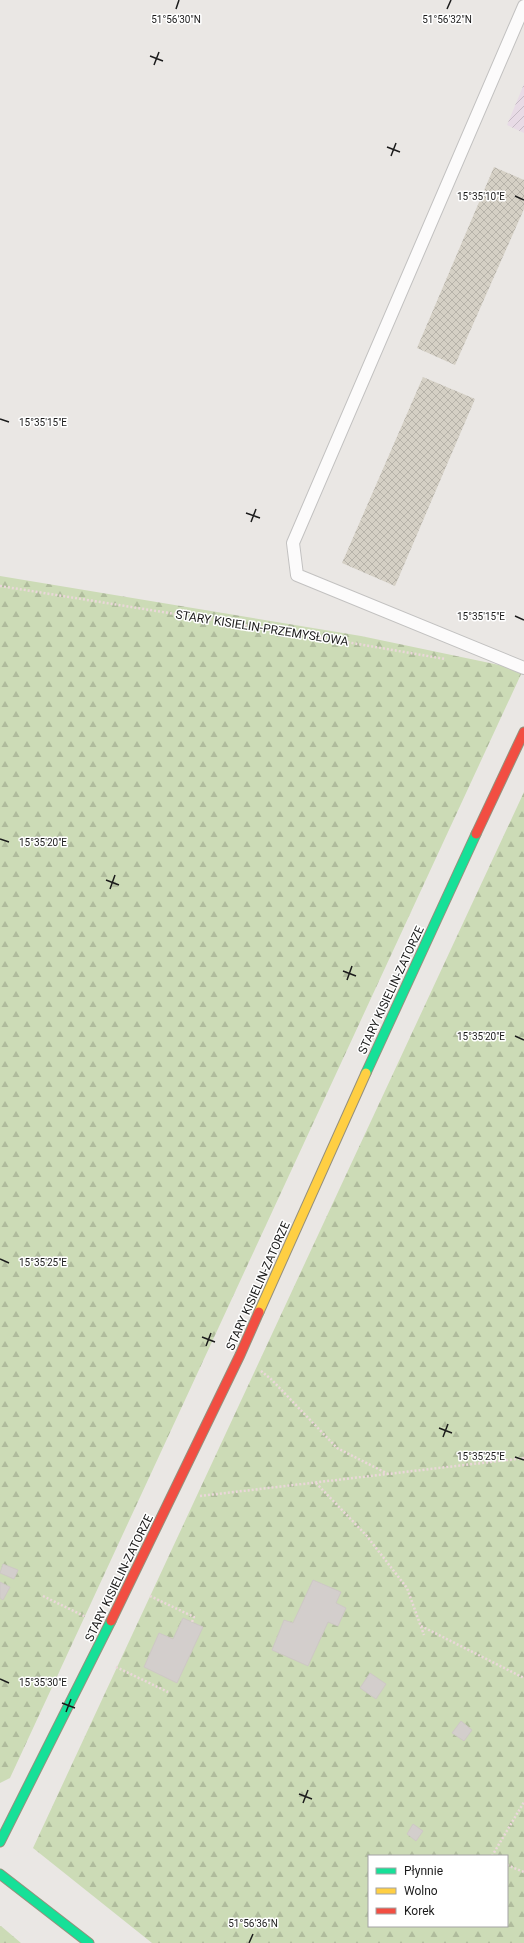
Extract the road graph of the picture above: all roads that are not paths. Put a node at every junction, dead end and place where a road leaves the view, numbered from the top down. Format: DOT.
graph roads {
  1 [pos="524,6"];
  2 [pos="524,668"];
  3 [pos="524,732"];
  4 [pos="0,1842"];
  5 [pos="0,1874"];
  6 [pos="89,1943"];
  1 -- 2 [label="lane"];
  3 -- 4 [label="street, STARY KISIELIN-ZATORZE"];
  5 -- 6 [label="street"];
}
